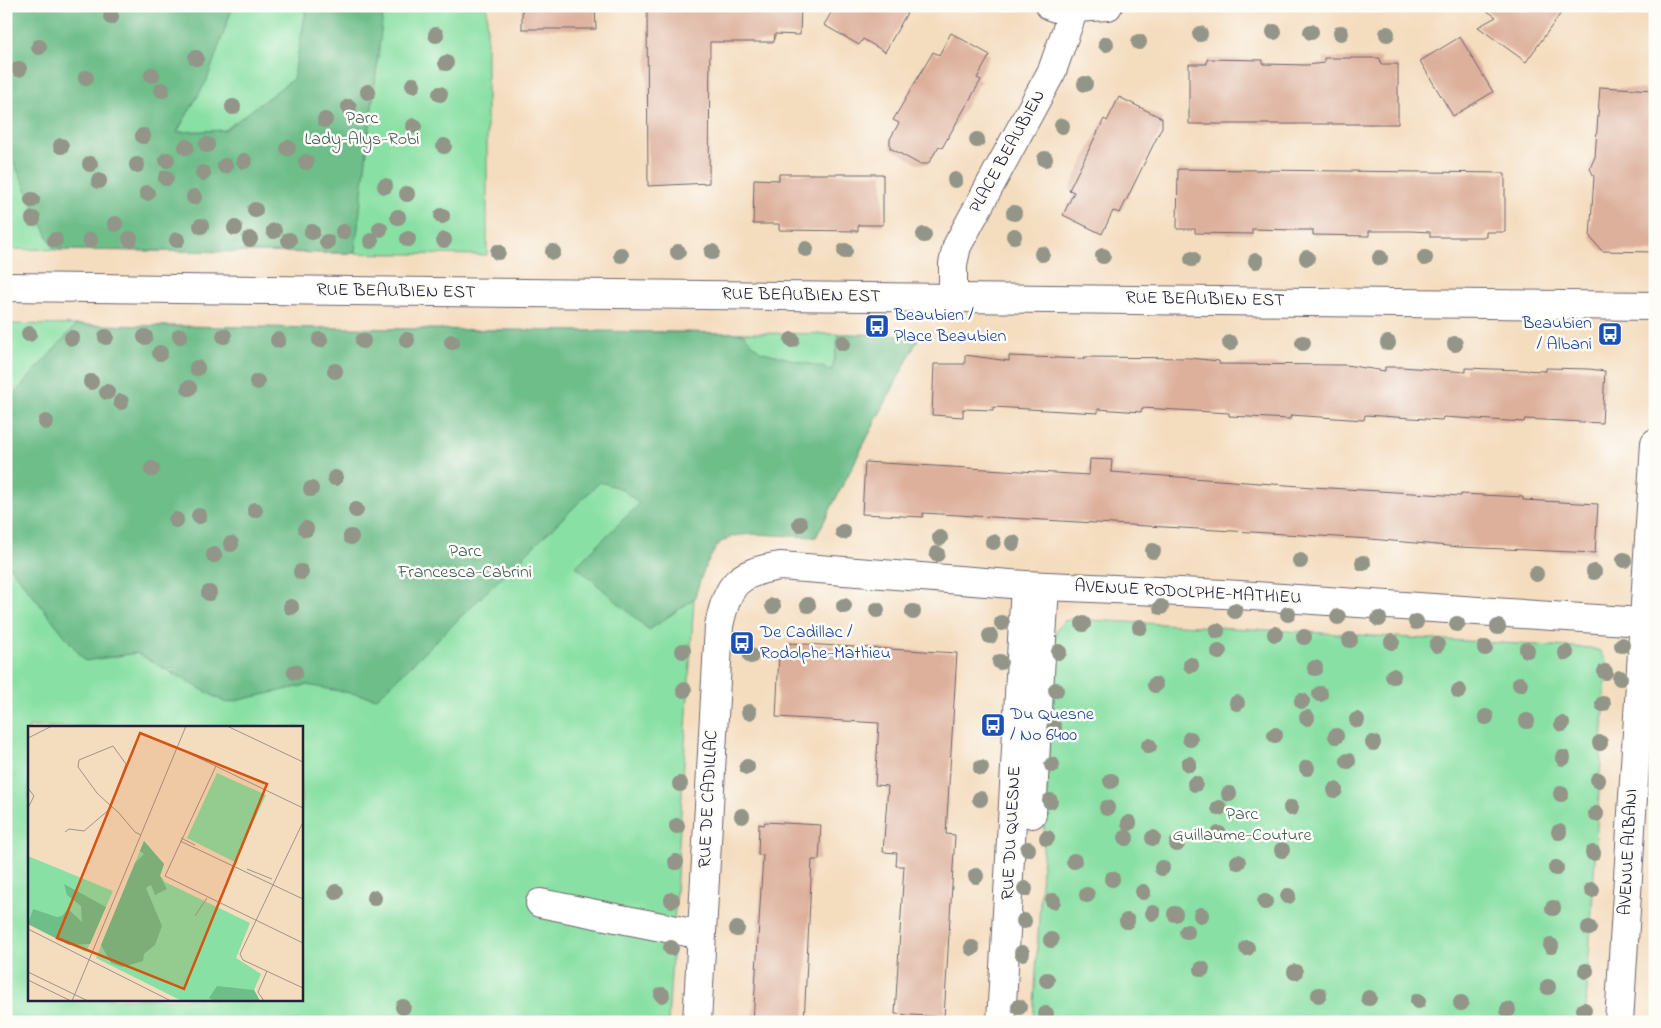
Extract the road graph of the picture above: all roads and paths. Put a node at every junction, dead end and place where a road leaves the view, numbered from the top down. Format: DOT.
graph roads {
  1 [pos="1108,6"];
  2 [pos="1066,7"];
  3 [pos="6,287"];
  4 [pos="953,297"];
  5 [pos="1655,306"];
  6 [pos="1655,443"];
  7 [pos="736,581"];
  8 [pos="1035,585"];
  9 [pos="1642,622"];
  10 [pos="540,903"];
  11 [pos="702,935"];
  12 [pos="697,1022"];
  13 [pos="1001,1022"];
  14 [pos="1020,1022"];
  15 [pos="1619,1022"];
  1 -- 2 [label="street, PLACE BEAUBIEN"];
  2 -- 4 [label="street, PLACE BEAUBIEN"];
  3 -- 4 [label="street, RUE BEAUBIEN EST"];
  4 -- 5 [label="street, RUE BEAUBIEN EST"];
  6 -- 9 [label="street, AVENUE ALBANI"];
  7 -- 8 [label="street, AVENUE RODOLPHE-MATHIEU"];
  7 -- 11 [label="street, RUE DE CADILLAC"];
  8 -- 9 [label="street, AVENUE RODOLPHE-MATHIEU"];
  8 -- 13 [label="street, RUE DU QUESNE"];
  8 -- 14 [label="street"];
  9 -- 15 [label="street, AVENUE ALBANI"];
  10 -- 11 [label="street"];
  11 -- 12 [label="street, RUE DE CADILLAC"];
}
